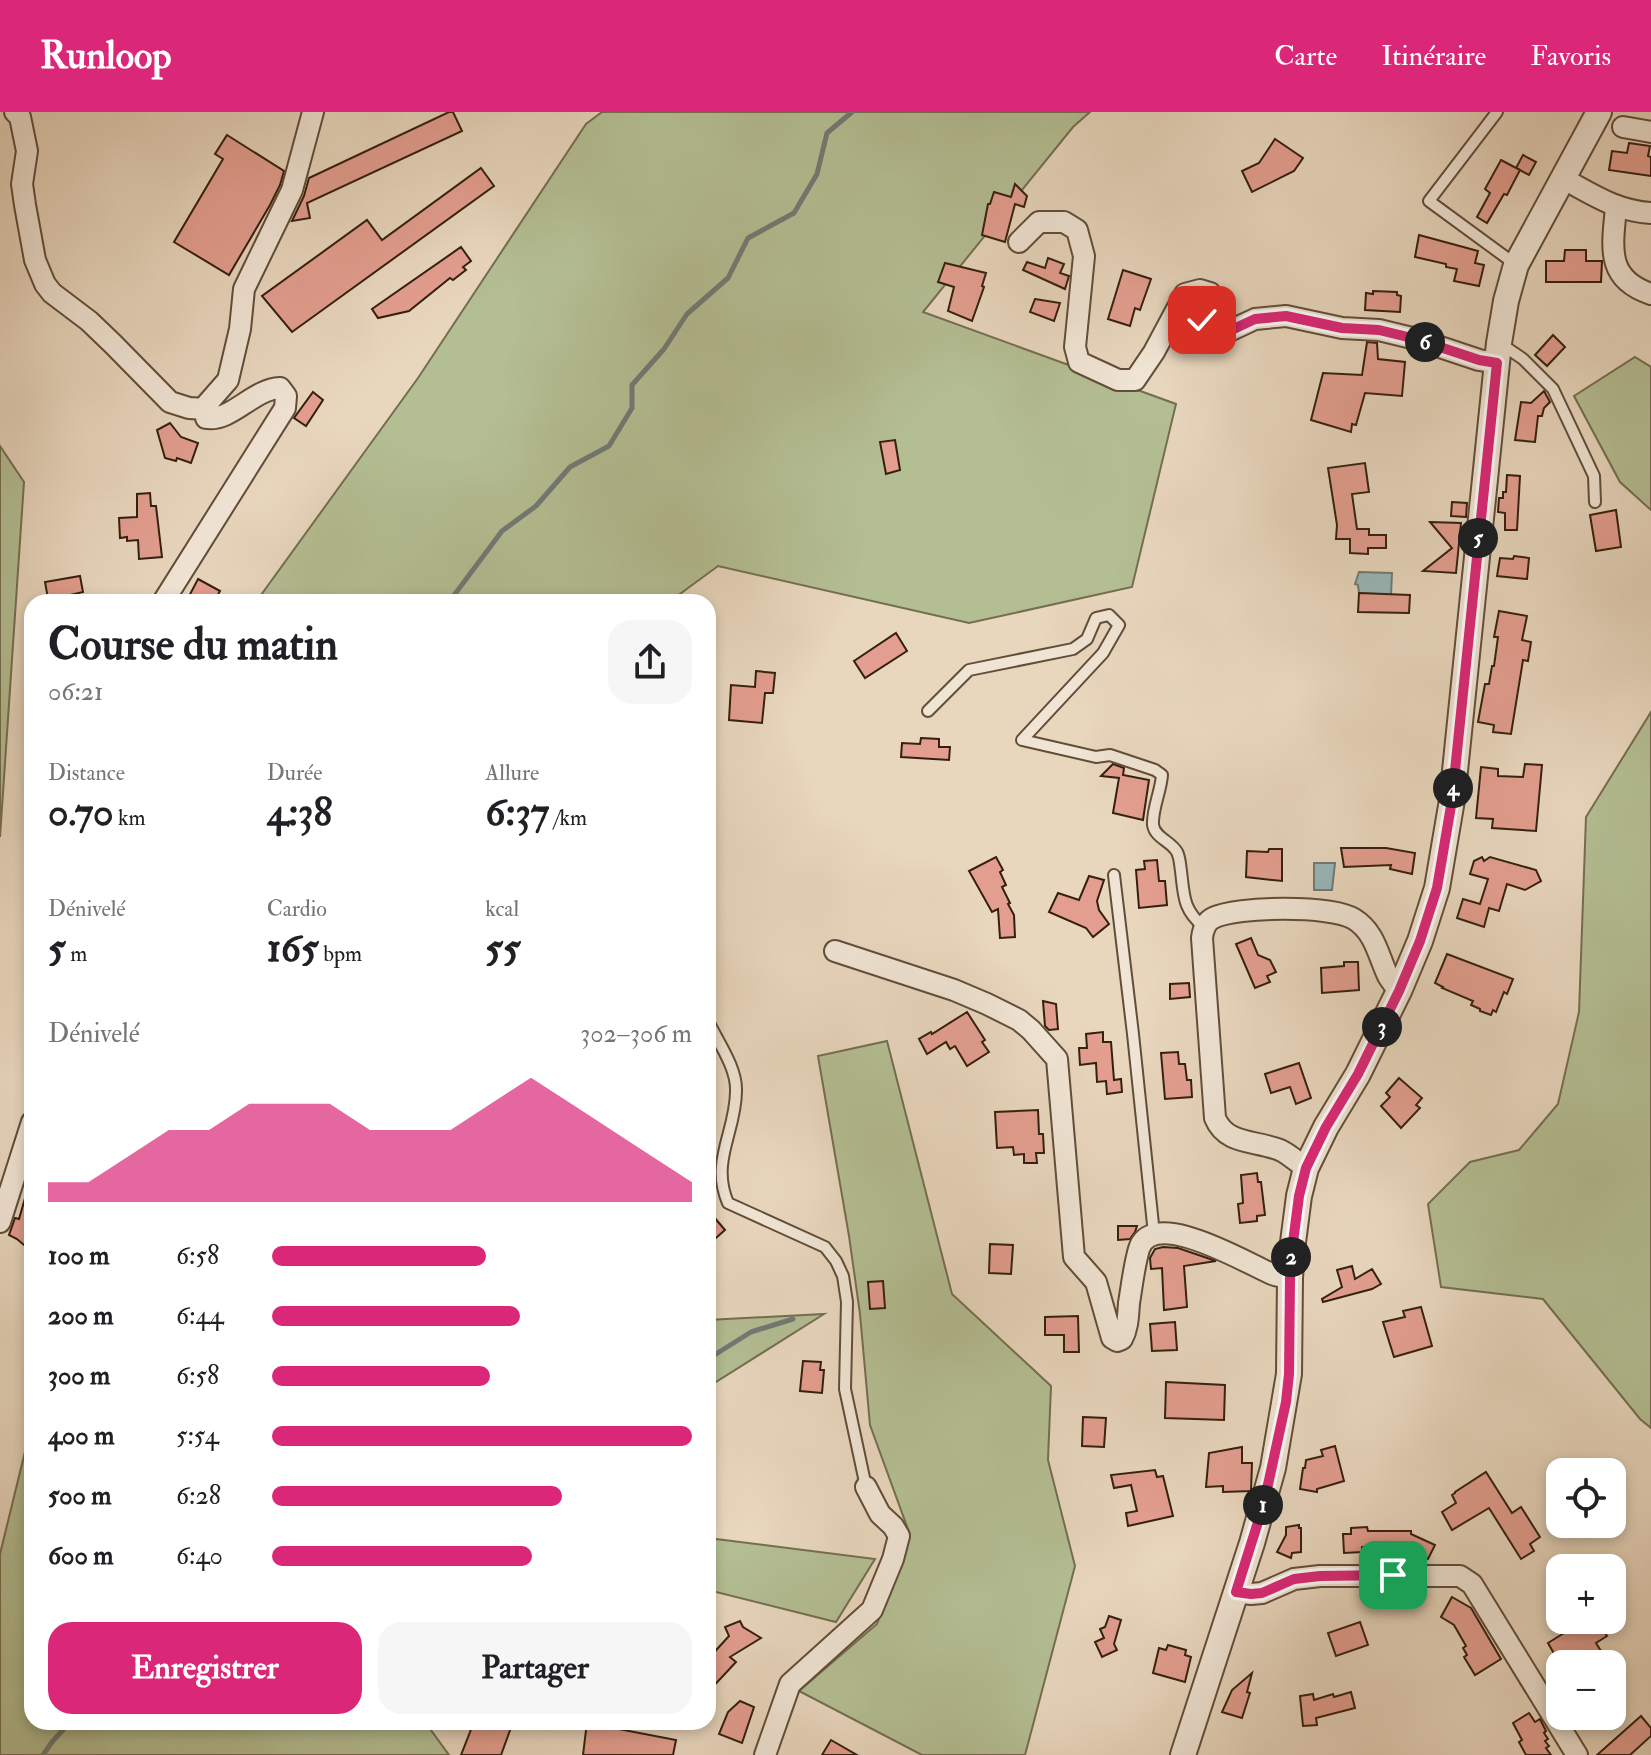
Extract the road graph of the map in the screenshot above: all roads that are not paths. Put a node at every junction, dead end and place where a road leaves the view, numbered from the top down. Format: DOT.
graph roads {
  1 [pos="15,112"];
  2 [pos="313,112"];
  3 [pos="1497,112"];
  4 [pos="1599,112"];
  5 [pos="1623,127"];
  6 [pos="1651,132"];
  7 [pos="1562,178"];
  8 [pos="1616,208"];
  9 [pos="1651,213"];
  10 [pos="1019,242"];
  11 [pos="1516,265"];
  12 [pos="1651,294"];
  13 [pos="1498,353"];
  14 [pos="207,409"];
  15 [pos="1595,502"];
  16 [pos="168,594"];
  17 [pos="928,711"];
  18 [pos="1114,875"];
  19 [pos="1204,927"];
  20 [pos="835,951"];
  21 [pos="1399,991"];
  22 [pos="716,1038"];
  23 [pos="24,1147"];
  24 [pos="1306,1168"];
  25 [pos="0,1222"];
  26 [pos="1154,1234"];
  27 [pos="1290,1278"];
  28 [pos="866,1487"];
  29 [pos="1236,1592"];
  30 [pos="765,1755"];
  31 [pos="1183,1755"];
  32 [pos="1577,1755"];
  1 -- 14 [label="street"];
  2 -- 14 [label="street"];
  3 -- 11 [label="lane"];
  4 -- 7 [label="street"];
  5 -- 6 [label="street"];
  7 -- 8 [label="street"];
  7 -- 11 [label="street"];
  8 -- 9 [label="street"];
  8 -- 12 [label="street"];
  10 -- 13 [label="street"];
  11 -- 13 [label="street"];
  13 -- 15 [label="lane"];
  13 -- 21 [label="street"];
  14 -- 16 [label="street"];
  17 -- 19 [label="lane"];
  18 -- 26 [label="lane"];
  19 -- 21 [label="street"];
  19 -- 24 [label="street"];
  20 -- 26 [label="street"];
  21 -- 24 [label="street"];
  22 -- 28 [label="lane"];
  23 -- 25 [label="street"];
  24 -- 27 [label="street"];
  26 -- 27 [label="street"];
  27 -- 29 [label="street"];
  28 -- 30 [label="street"];
  29 -- 31 [label="street"];
  29 -- 32 [label="street"];
}
